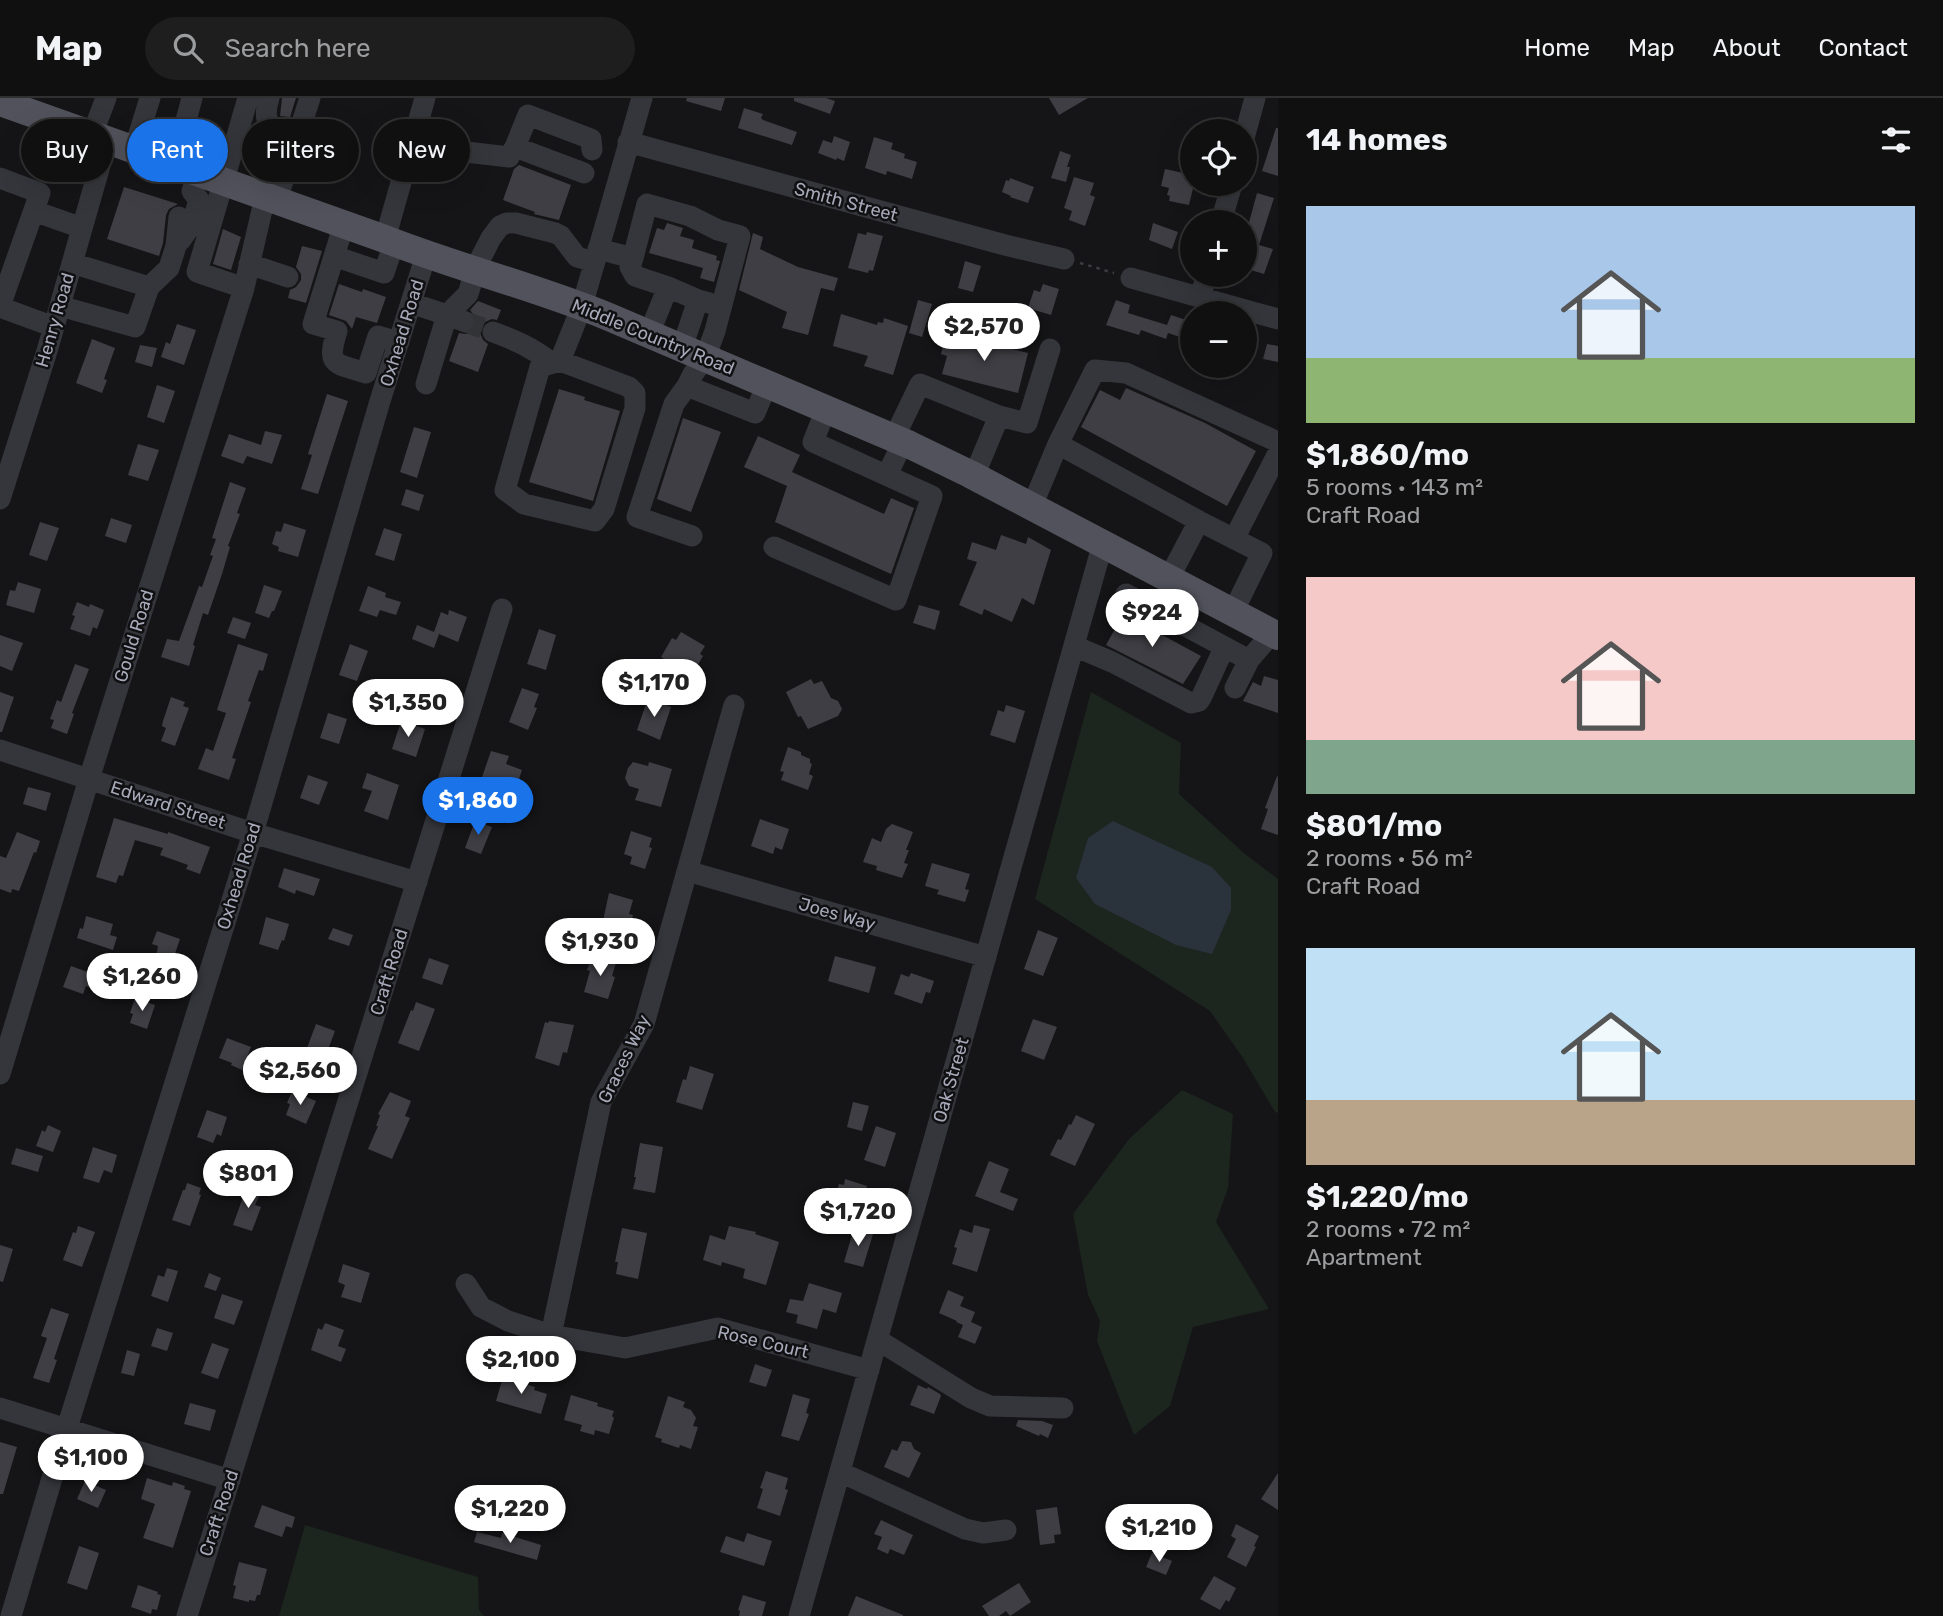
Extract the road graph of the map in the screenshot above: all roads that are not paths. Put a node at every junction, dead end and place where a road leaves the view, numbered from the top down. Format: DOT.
graph roads {
  1 [pos="106,98"];
  2 [pos="150,98"];
  3 [pos="192,98"];
  4 [pos="248,98"];
  5 [pos="270,98"];
  6 [pos="310,98"];
  7 [pos="425,98"];
  8 [pos="642,98"];
  9 [pos="1255,98"];
  10 [pos="6,102"];
  11 [pos="39,107"];
  12 [pos="62,119"];
  13 [pos="102,119"];
  14 [pos="144,119"];
  15 [pos="266,119"];
  16 [pos="303,119"];
  17 [pos="419,119"];
  18 [pos="1249,119"];
  19 [pos="515,147"];
  20 [pos="592,150"];
  21 [pos="470,152"];
  22 [pos="626,152"];
  23 [pos="584,173"];
  24 [pos="0,178"];
  25 [pos="91,182"];
  26 [pos="182,182"];
  27 [pos="277,182"];
  28 [pos="403,182"];
  29 [pos="192,189"];
  30 [pos="615,189"];
  31 [pos="272,193"];
  32 [pos="648,204"];
  33 [pos="34,211"];
  34 [pos="344,224"];
  35 [pos="82,228"];
  36 [pos="389,241"];
  37 [pos="176,246"];
  38 [pos="334,256"];
  39 [pos="426,256"];
  40 [pos="596,256"];
  41 [pos="632,258"];
  42 [pos="1064,259"];
  43 [pos="72,263"];
  44 [pos="249,264"];
  45 [pos="474,271"];
  46 [pos="288,277"];
  47 [pos="1131,278"];
  48 [pos="149,287"];
  49 [pos="668,287"];
  50 [pos="1203,287"];
  51 [pos="244,288"];
  52 [pos="1200,297"];
  53 [pos="698,300"];
  54 [pos="411,303"];
  55 [pos="60,306"];
  56 [pos="582,306"];
  57 [pos="0,307"];
  58 [pos="721,307"];
  59 [pos="455,318"];
  60 [pos="1278,319"];
  61 [pos="54,327"];
  62 [pos="493,332"];
  63 [pos="649,334"];
  64 [pos="399,342"];
  65 [pos="1050,349"];
  66 [pos="694,353"];
  67 [pos="556,362"];
  68 [pos="366,373"];
  69 [pos="387,380"];
  70 [pos="426,384"];
  71 [pos="767,384"];
  72 [pos="687,386"];
  73 [pos="825,409"];
  74 [pos="999,416"];
  75 [pos="10,432"];
  76 [pos="898,440"];
  77 [pos="1278,442"];
  78 [pos="1058,444"];
  79 [pos="1278,453"];
  80 [pos="935,457"];
  81 [pos="887,475"];
  82 [pos="974,476"];
  83 [pos="919,491"];
  84 [pos="0,499"];
  85 [pos="1032,506"];
  86 [pos="1199,521"];
  87 [pos="692,536"];
  88 [pos="1234,539"];
  89 [pos="1103,543"];
  90 [pos="774,547"];
  91 [pos="1169,578"];
  92 [pos="1126,594"];
  93 [pos="1203,597"];
  94 [pos="502,609"];
  95 [pos="1233,612"];
  96 [pos="1185,626"];
  97 [pos="1275,634"];
  98 [pos="1074,646"];
  99 [pos="1224,648"];
  100 [pos="1249,660"];
  101 [pos="1235,688"];
  102 [pos="734,705"];
  103 [pos="0,750"];
  104 [pos="89,779"];
  105 [pos="253,833"];
  106 [pos="687,871"];
  107 [pos="417,882"];
  108 [pos="986,957"];
  109 [pos="0,1074"];
  110 [pos="466,1283"];
  111 [pos="551,1335"];
  112 [pos="878,1340"];
  113 [pos="869,1370"];
  114 [pos="0,1408"];
  115 [pos="1063,1408"];
  116 [pos="67,1428"];
  117 [pos="840,1472"];
  118 [pos="230,1480"];
  119 [pos="1006,1530"];
  120 [pos="11,1616"];
  121 [pos="187,1616"];
  122 [pos="799,1616"];
  1 -- 13 [label="street, Henry Road"];
  2 -- 14 [label="street"];
  3 -- 29 [label="street"];
  4 -- 29 [label="street"];
  5 -- 15 [label="street"];
  6 -- 16 [label="street, Gould Road"];
  7 -- 17 [label="street"];
  8 -- 22 [label="street"];
  9 -- 18 [label="street"];
  10 -- 11 [label="main road, Middle Country Road"];
  11 -- 12 [label="main road, Middle Country Road"];
  19 -- 20 [label="street"];
  19 -- 21 [label="street"];
  19 -- 23 [label="street"];
  20 -- 22 [label="street, Smith Street"];
  20 -- 23 [label="street"];
  22 -- 30 [label="street"];
  22 -- 42 [label="street, Smith Street"];
  23 -- 30 [label="street"];
  24 -- 33 [label="street"];
  25 -- 35 [label="street, Henry Road"];
  26 -- 29 [label="main road, Middle Country Road"];
  27 -- 31 [label="street, Gould Road"];
  28 -- 36 [label="street"];
  29 -- 31 [label="main road, Middle Country Road"];
  29 -- 37 [label="street"];
  29 -- 37 [label="street"];
  29 -- 51 [label="street"];
  30 -- 32 [label="street"];
  30 -- 40 [label="street"];
  31 -- 34 [label="main road, Middle Country Road"];
  31 -- 44 [label="street, Gould Road"];
  32 -- 41 [label="street"];
  32 -- 58 [label="street"];
  33 -- 35 [label="street"];
  33 -- 57 [label="street"];
  34 -- 36 [label="main road, Middle Country Road"];
  34 -- 38 [label="street"];
  35 -- 43 [label="street, Henry Road"];
  36 -- 38 [label="street"];
  36 -- 39 [label="main road, Middle Country Road"];
  37 -- 48 [label="street"];
  38 -- 68 [label="street"];
  39 -- 45 [label="main road, Middle Country Road"];
  39 -- 54 [label="street, Oxhead Road"];
  40 -- 41 [label="street"];
  40 -- 45 [label="street"];
  40 -- 56 [label="street"];
  41 -- 49 [label="street"];
  43 -- 48 [label="street"];
  43 -- 55 [label="street, Henry Road"];
  44 -- 46 [label="street"];
  44 -- 51 [label="street, Gould Road"];
  45 -- 56 [label="main road, Middle Country Road"];
  45 -- 59 [label="street"];
  47 -- 52 [label="street"];
  48 -- 55 [label="street"];
  49 -- 53 [label="street"];
  49 -- 63 [label="street"];
  50 -- 52 [label="street"];
  51 -- 104 [label="street, Gould Road"];
  52 -- 60 [label="street"];
  53 -- 58 [label="street"];
  53 -- 66 [label="street"];
  54 -- 59 [label="street"];
  54 -- 64 [label="street, Oxhead Road"];
  55 -- 61 [label="street, Henry Road"];
  56 -- 63 [label="main road, Middle Country Road"];
  56 -- 67 [label="street"];
  57 -- 61 [label="street"];
  58 -- 66 [label="street"];
  59 -- 70 [label="street"];
  61 -- 75 [label="street, Henry Road"];
  62 -- 67 [label="street"];
  63 -- 66 [label="main road, Middle Country Road"];
  64 -- 68 [label="street"];
  64 -- 69 [label="street, Oxhead Road"];
  65 -- 74 [label="street"];
  66 -- 71 [label="main road, Middle Country Road"];
  66 -- 72 [label="street"];
  67 -- 67 [label="street"];
  68 -- 69 [label="street"];
  69 -- 105 [label="street, Oxhead Road"];
  71 -- 72 [label="street"];
  71 -- 73 [label="main road, Middle Country Road"];
  72 -- 87 [label="street"];
  73 -- 76 [label="main road, Middle Country Road"];
  73 -- 81 [label="street"];
  74 -- 76 [label="street"];
  74 -- 82 [label="street"];
  75 -- 84 [label="street, Henry Road"];
  76 -- 80 [label="main road, Middle Country Road"];
  76 -- 81 [label="street"];
  77 -- 78 [label="street"];
  78 -- 85 [label="street"];
  78 -- 86 [label="street"];
  79 -- 88 [label="street"];
  80 -- 82 [label="main road, Middle Country Road"];
  80 -- 83 [label="street"];
  81 -- 83 [label="street"];
  82 -- 85 [label="main road, Middle Country Road"];
  83 -- 90 [label="street"];
  85 -- 89 [label="main road, Middle Country Road"];
  86 -- 88 [label="street"];
  86 -- 91 [label="street"];
  88 -- 95 [label="street"];
  89 -- 91 [label="main road, Middle Country Road"];
  89 -- 98 [label="street, Oak Street"];
  91 -- 93 [label="main road, Middle Country Road"];
  92 -- 96 [label="street"];
  93 -- 95 [label="main road, Middle Country Road"];
  93 -- 96 [label="street"];
  94 -- 107 [label="street, Craft Road"];
  95 -- 97 [label="main road, Middle Country Road"];
  96 -- 99 [label="street"];
  97 -- 100 [label="street"];
  98 -- 99 [label="street"];
  98 -- 108 [label="street, Oak Street"];
  99 -- 100 [label="street"];
  100 -- 101 [label="street"];
  102 -- 106 [label="street, Graces Way"];
  103 -- 104 [label="street, Edward Street"];
  104 -- 105 [label="street, Edward Street"];
  104 -- 109 [label="street, Gould Road"];
  105 -- 107 [label="street, Edward Street"];
  105 -- 116 [label="street, Oxhead Road"];
  106 -- 108 [label="street, Joes Way"];
  106 -- 111 [label="street, Graces Way"];
  107 -- 118 [label="street, Craft Road"];
  108 -- 112 [label="street, Oak Street"];
  110 -- 111 [label="street, Rose Court"];
  111 -- 113 [label="street, Rose Court"];
  112 -- 113 [label="street, Oak Street"];
  112 -- 115 [label="street"];
  113 -- 117 [label="street, Oak Street"];
  114 -- 116 [label="street"];
  116 -- 118 [label="street"];
  116 -- 120 [label="street, Oxhead Road"];
  117 -- 119 [label="street"];
  117 -- 122 [label="street, Oak Street"];
  118 -- 121 [label="street, Craft Road"];
}
